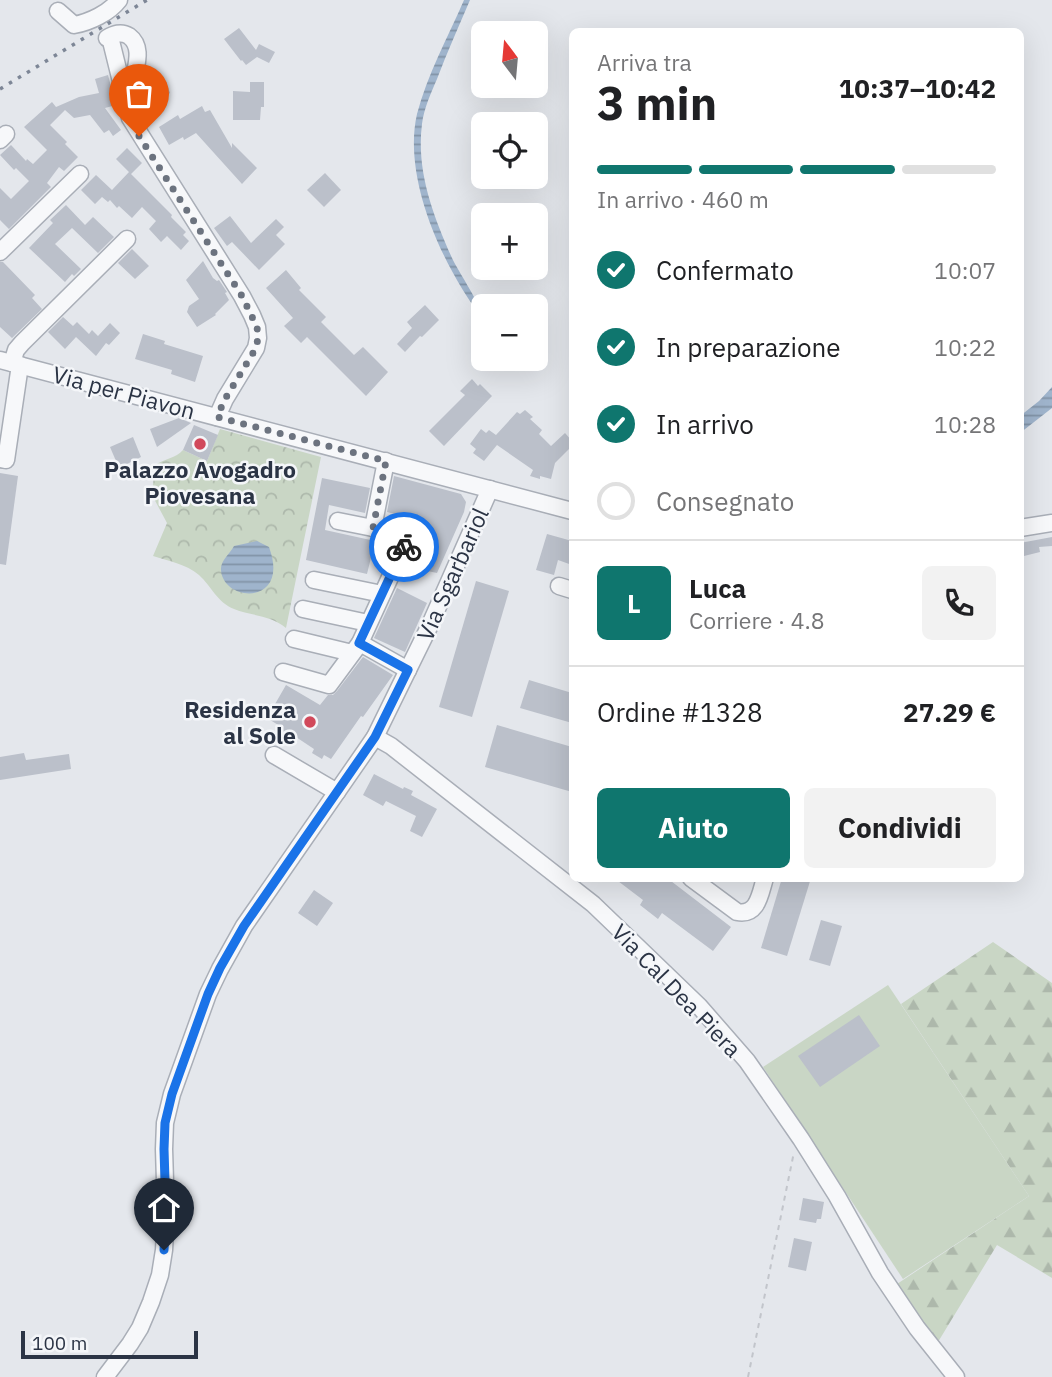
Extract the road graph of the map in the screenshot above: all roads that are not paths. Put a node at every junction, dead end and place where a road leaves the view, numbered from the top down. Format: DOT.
graph roads {
  1 [pos="119,0"];
  2 [pos="58,10"];
  3 [pos="129,116"];
  4 [pos="80,174"];
  5 [pos="127,239"];
  6 [pos="0,252"];
  7 [pos="10,363"];
  8 [pos="217,417"];
  9 [pos="0,459"];
  10 [pos="386,461"];
  11 [pos="490,489"];
  12 [pos="569,510"];
  13 [pos="338,522"];
  14 [pos="1052,523"];
  15 [pos="1024,527"];
  16 [pos="373,528"];
  17 [pos="314,580"];
  18 [pos="382,594"];
  19 [pos="303,609"];
  20 [pos="368,624"];
  21 [pos="294,639"];
  22 [pos="356,648"];
  23 [pos="408,670"];
  24 [pos="283,672"];
  25 [pos="375,737"];
  26 [pos="274,755"];
  27 [pos="337,792"];
  28 [pos="696,882"];
  29 [pos="764,882"];
  30 [pos="105,1377"];
  31 [pos="956,1377"];
  1 -- 2 [label="street"];
  3 -- 3 [label="street"];
  3 -- 8 [label="street"];
  4 -- 6 [label="street"];
  5 -- 7 [label="street"];
  7 -- 8 [label="street, Via per Piavon"];
  7 -- 9 [label="street"];
  8 -- 10 [label="street, Via per Piavon"];
  10 -- 11 [label="street, Via per Piavon"];
  10 -- 16 [label="street"];
  11 -- 12 [label="street, Via per Piavon"];
  11 -- 23 [label="street, Via Sgarbariol"];
  13 -- 16 [label="street"];
  14 -- 15 [label="street"];
  16 -- 18 [label="street"];
  17 -- 18 [label="street"];
  18 -- 20 [label="street"];
  19 -- 20 [label="street"];
  20 -- 22 [label="street"];
  21 -- 22 [label="street"];
  22 -- 23 [label="street"];
  22 -- 24 [label="street"];
  23 -- 25 [label="street, Via Sgarbariol"];
  25 -- 27 [label="street, Via Sgarbariol"];
  25 -- 31 [label="street, Via Cal Dea Piera"];
  26 -- 27 [label="street"];
  27 -- 30 [label="street, Via Sgarbariol"];
  28 -- 29 [label="street"];
}
